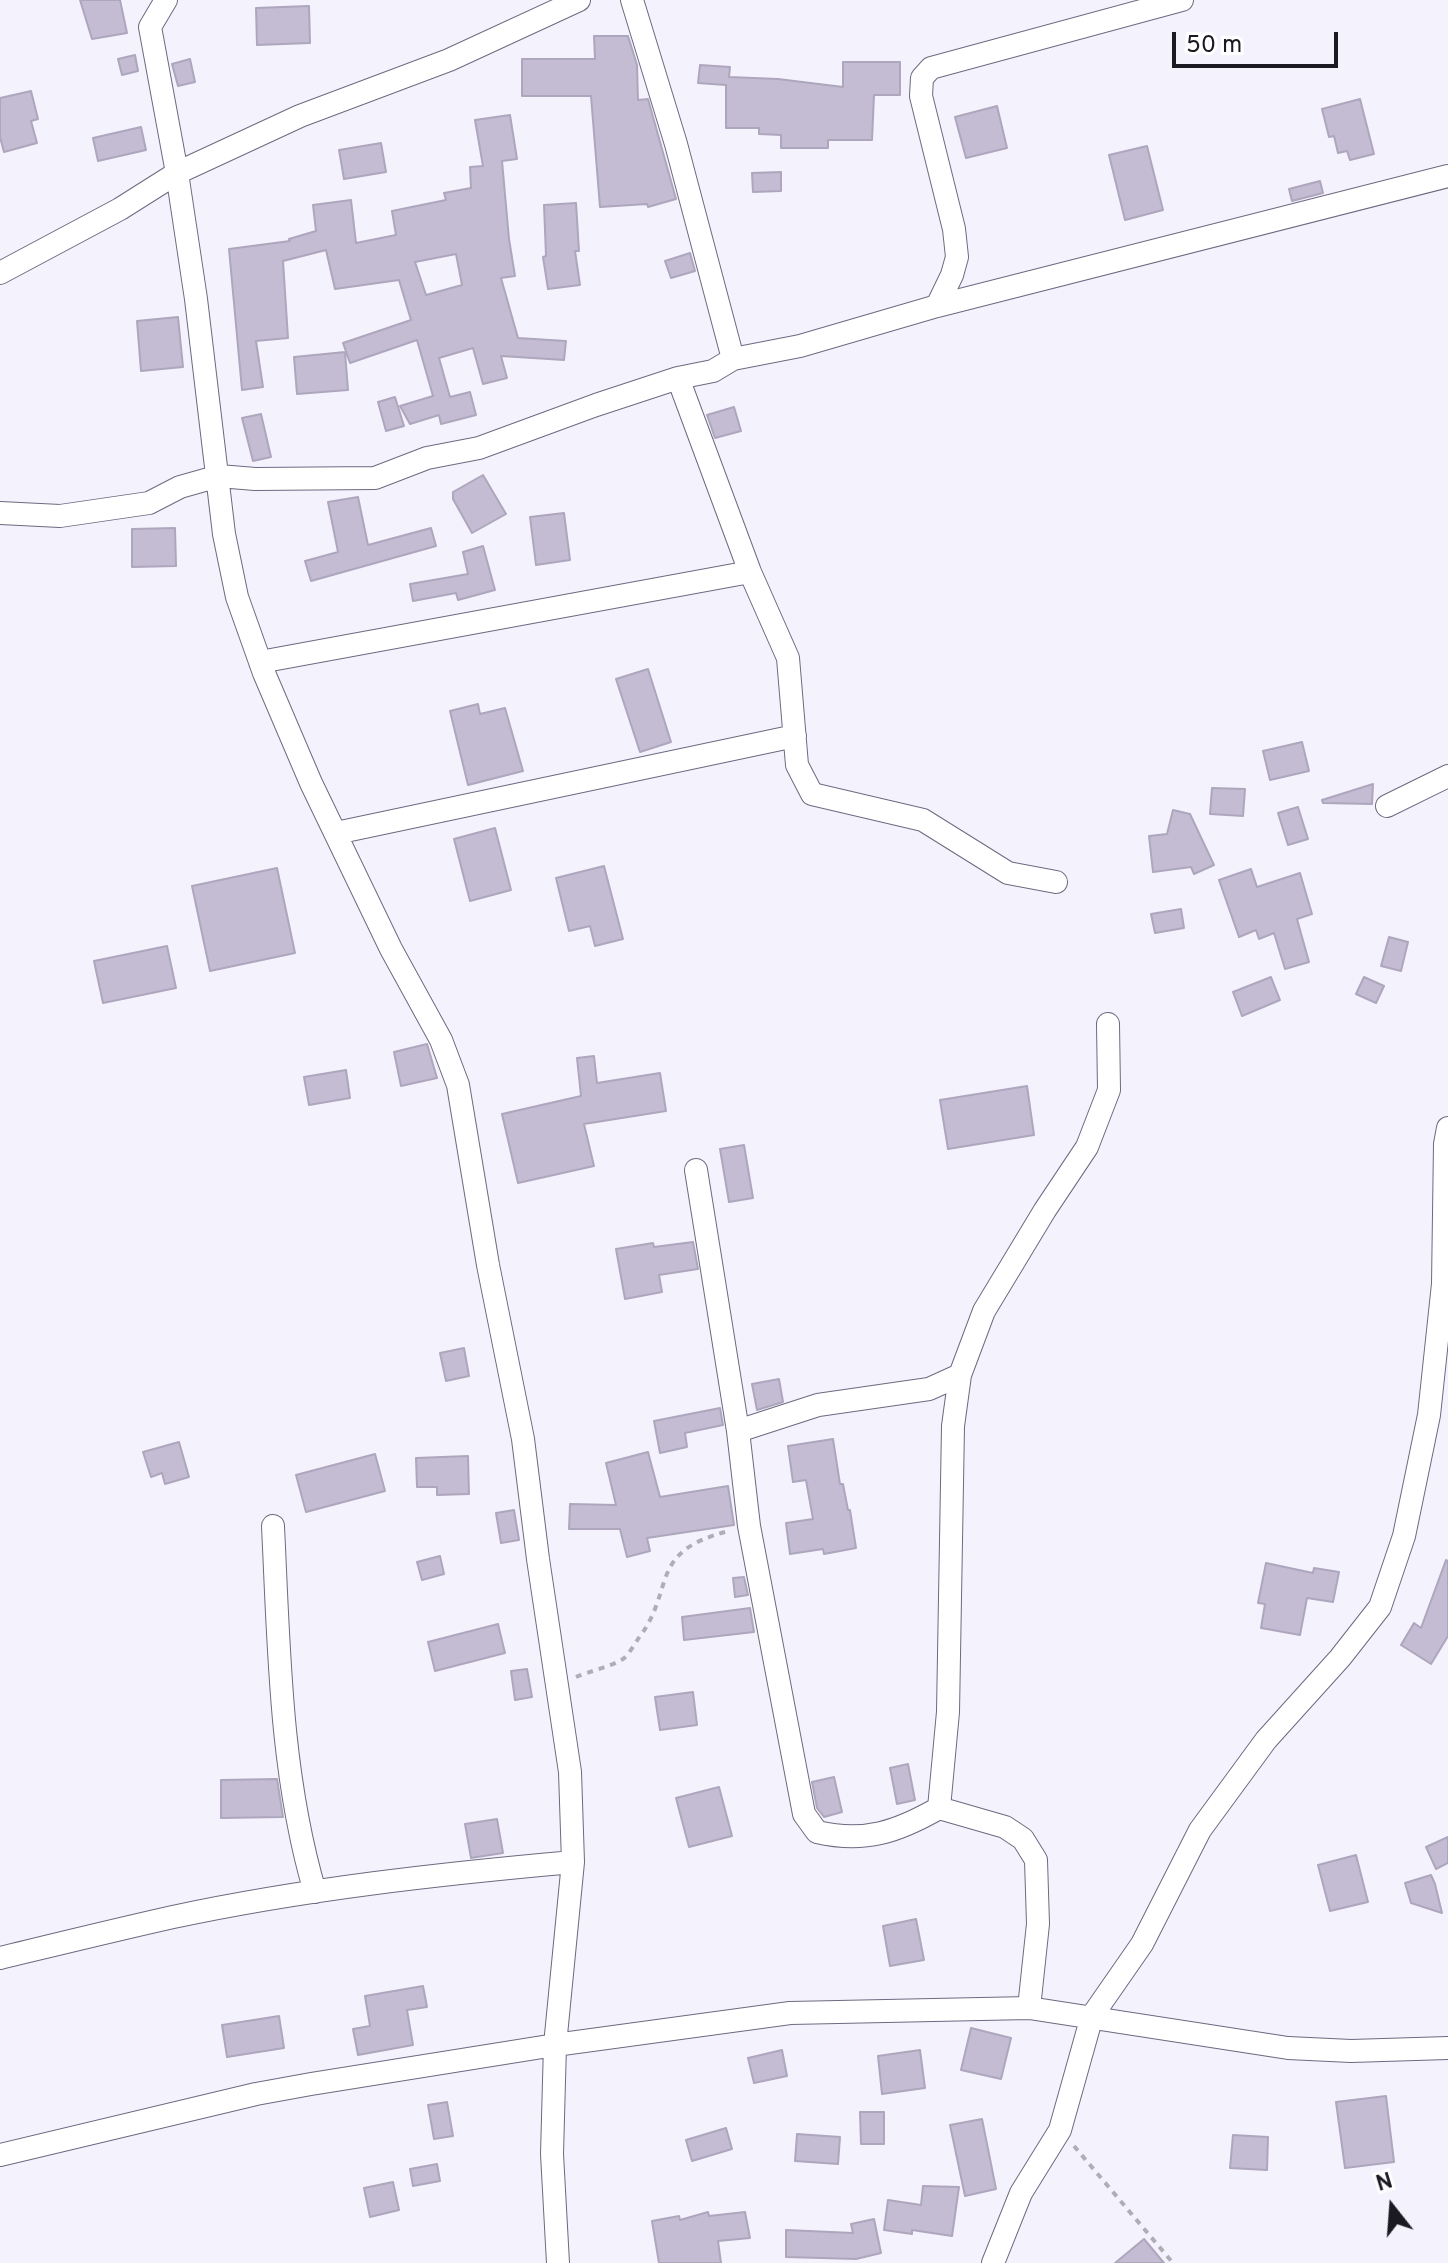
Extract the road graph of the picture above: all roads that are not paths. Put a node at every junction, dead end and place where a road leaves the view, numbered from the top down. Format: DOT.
graph roads {
  1 [pos="166,0"];
  2 [pos="579,0"];
  3 [pos="632,0"];
  4 [pos="1182,0"];
  5 [pos="177,173"];
  6 [pos="1448,176"];
  7 [pos="0,273"];
  8 [pos="937,306"];
  9 [pos="733,359"];
  10 [pos="678,378"];
  11 [pos="219,476"];
  12 [pos="0,513"];
  13 [pos="750,572"];
  14 [pos="260,662"];
  15 [pos="795,736"];
  16 [pos="1448,776"];
  17 [pos="1387,806"];
  18 [pos="336,833"];
  19 [pos="1056,882"];
  20 [pos="1108,1024"];
  21 [pos="1448,1128"];
  22 [pos="696,1170"];
  23 [pos="960,1375"];
  24 [pos="738,1431"];
  25 [pos="273,1526"];
  26 [pos="939,1808"];
  27 [pos="573,1862"];
  28 [pos="315,1892"];
  29 [pos="0,1958"];
  30 [pos="1029,2008"];
  31 [pos="1092,2016"];
  32 [pos="555,2045"];
  33 [pos="1448,2048"];
  34 [pos="0,2155"];
  35 [pos="558,2263"];
  36 [pos="993,2263"];
  1 -- 5 [label="street"];
  2 -- 5 [label="street"];
  3 -- 9 [label="street"];
  4 -- 8 [label="street"];
  5 -- 7 [label="street"];
  5 -- 11 [label="street"];
  6 -- 8 [label="street"];
  8 -- 9 [label="street"];
  9 -- 10 [label="street"];
  10 -- 11 [label="street"];
  10 -- 13 [label="street"];
  11 -- 12 [label="street"];
  11 -- 14 [label="street"];
  13 -- 14 [label="street"];
  13 -- 15 [label="street"];
  14 -- 18 [label="street"];
  15 -- 18 [label="street"];
  15 -- 19 [label="street"];
  16 -- 17 [label="street"];
  18 -- 27 [label="street"];
  20 -- 23 [label="street"];
  21 -- 31 [label="street"];
  22 -- 24 [label="street"];
  23 -- 24 [label="street"];
  23 -- 26 [label="street"];
  24 -- 26 [label="street"];
  25 -- 28 [label="street"];
  26 -- 30 [label="street"];
  27 -- 28 [label="street"];
  27 -- 32 [label="street"];
  28 -- 29 [label="street"];
  30 -- 31 [label="street"];
  30 -- 32 [label="street"];
  31 -- 33 [label="street"];
  31 -- 36 [label="street"];
  32 -- 34 [label="street"];
  32 -- 35 [label="street"];
}
